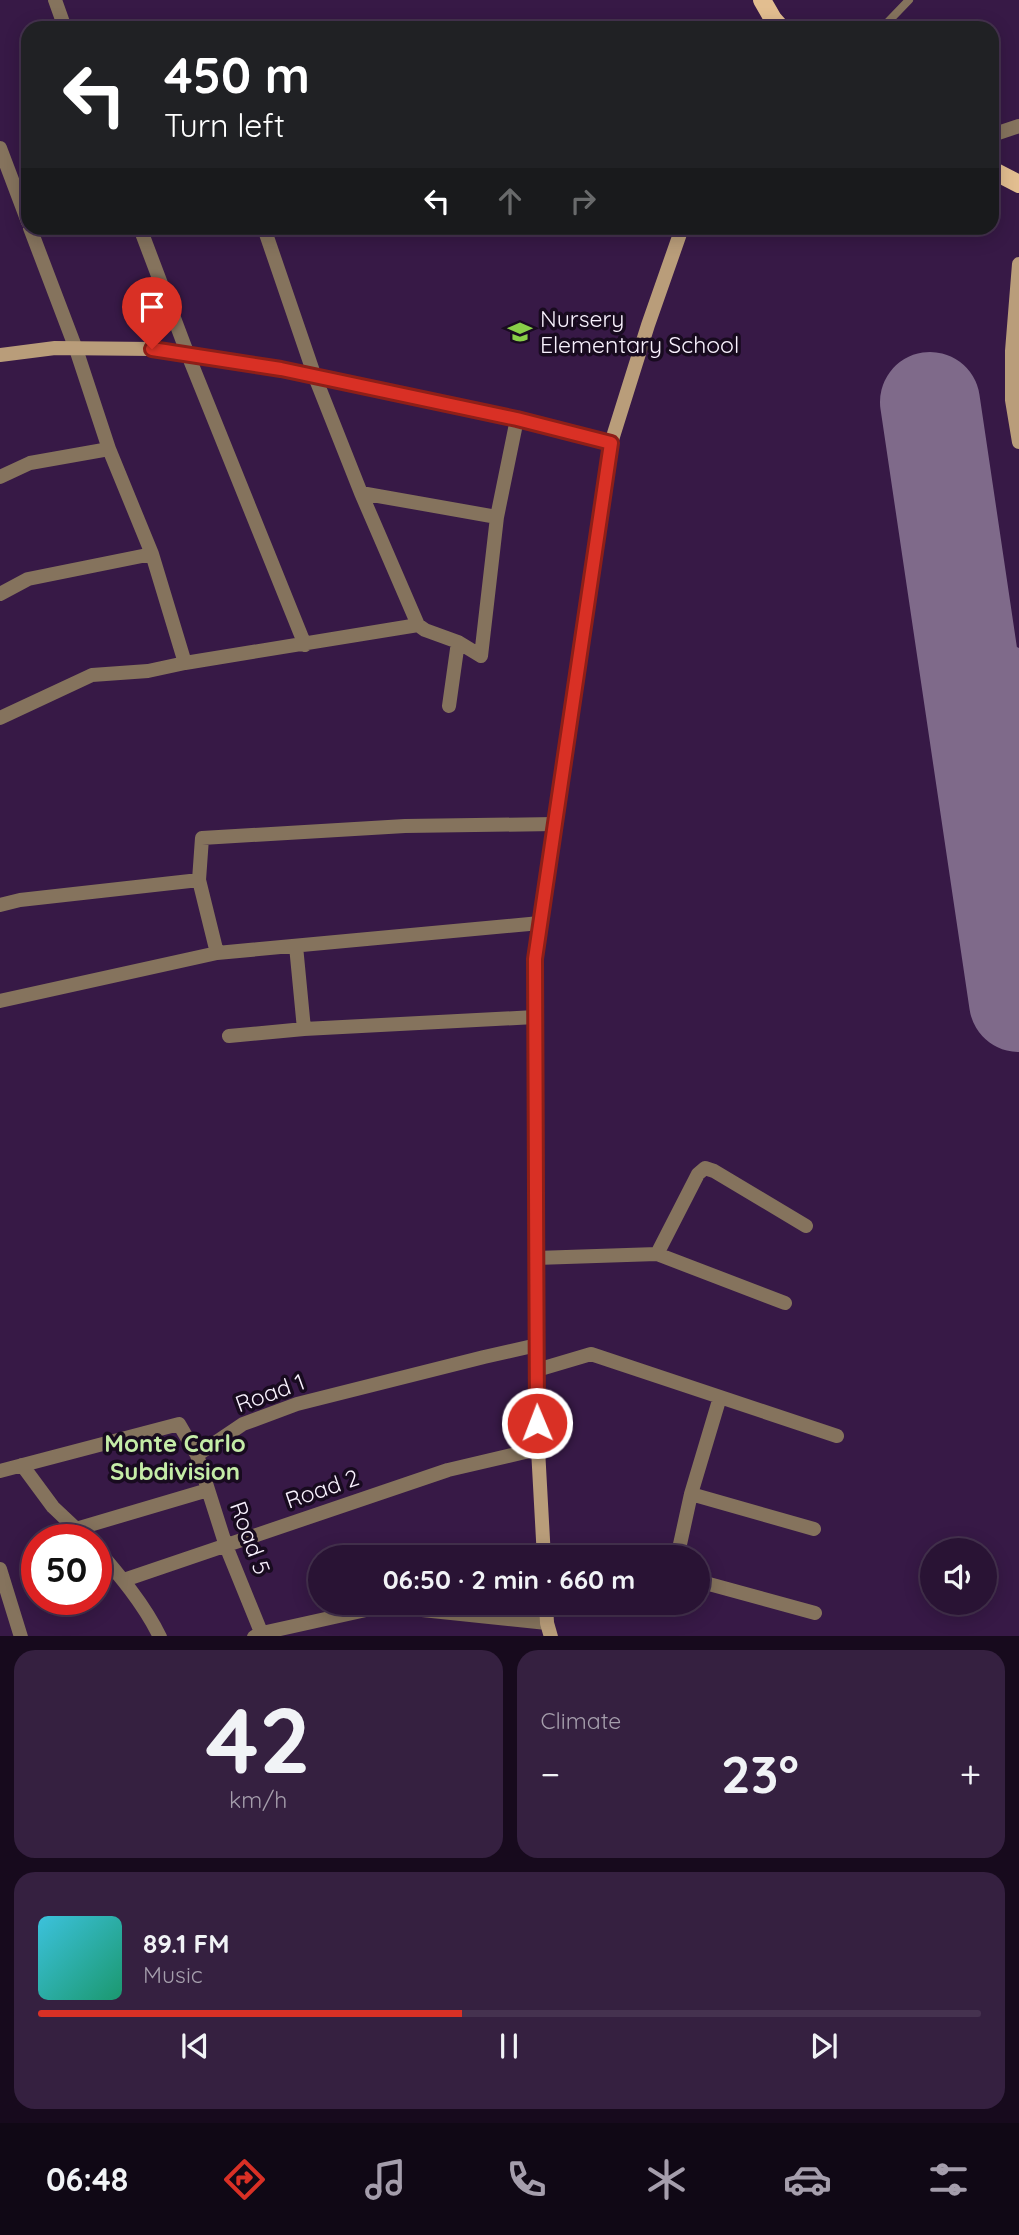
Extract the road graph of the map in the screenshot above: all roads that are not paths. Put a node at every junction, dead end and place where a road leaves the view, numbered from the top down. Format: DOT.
graph roads {
  1 [pos="55,0"];
  2 [pos="762,0"];
  3 [pos="909,0"];
  4 [pos="62,21"];
  5 [pos="772,21"];
  6 [pos="889,21"];
  7 [pos="1019,126"];
  8 [pos="999,133"];
  9 [pos="0,148"];
  10 [pos="999,174"];
  11 [pos="1019,184"];
  12 [pos="21,204"];
  13 [pos="33,235"];
  14 [pos="143,235"];
  15 [pos="266,235"];
  16 [pos="680,235"];
  17 [pos="1019,264"];
  18 [pos="76,349"];
  19 [pos="0,355"];
  20 [pos="188,355"];
  21 [pos="315,377"];
  22 [pos="517,419"];
  23 [pos="1019,442"];
  24 [pos="611,443"];
  25 [pos="109,449"];
  26 [pos="0,477"];
  27 [pos="361,493"];
  28 [pos="497,517"];
  29 [pos="152,554"];
  30 [pos="0,594"];
  31 [pos="418,625"];
  32 [pos="458,642"];
  33 [pos="305,645"];
  34 [pos="186,663"];
  35 [pos="449,706"];
  36 [pos="0,718"];
  37 [pos="555,824"];
  38 [pos="199,880"];
  39 [pos="0,905"];
  40 [pos="540,923"];
  41 [pos="296,946"];
  42 [pos="218,953"];
  43 [pos="0,1001"];
  44 [pos="535,1017"];
  45 [pos="304,1029"];
  46 [pos="229,1036"];
  47 [pos="806,1226"];
  48 [pos="657,1254"];
  49 [pos="537,1258"];
  50 [pos="785,1304"];
  51 [pos="537,1345"];
  52 [pos="537,1370"];
  53 [pos="720,1397"];
  54 [pos="837,1436"];
  55 [pos="538,1450"];
  56 [pos="197,1455"];
  57 [pos="22,1465"];
  58 [pos="0,1471"];
  59 [pos="208,1490"];
  60 [pos="691,1494"];
  61 [pos="71,1524"];
  62 [pos="93,1524"];
  63 [pos="814,1529"];
  64 [pos="543,1545"];
  65 [pos="680,1545"];
  66 [pos="226,1546"];
  67 [pos="112,1566"];
  68 [pos="0,1569"];
  69 [pos="124,1580"];
  70 [pos="710,1584"];
  71 [pos="815,1613"];
  72 [pos="549,1630"];
  73 [pos="260,1635"];
  74 [pos="21,1636"];
  75 [pos="160,1636"];
  1 -- 4 [label="street"];
  2 -- 5 [label="main road"];
  3 -- 6 [label="lane"];
  7 -- 8 [label="street"];
  9 -- 12 [label="street"];
  10 -- 11 [label="main road"];
  13 -- 18 [label="street"];
  14 -- 20 [label="street"];
  15 -- 21 [label="street"];
  16 -- 24 [label="main road"];
  17 -- 23 [label="main road"];
  18 -- 19 [label="main road"];
  18 -- 20 [label="main road"];
  18 -- 25 [label="street"];
  20 -- 21 [label="main road"];
  20 -- 33 [label="street"];
  21 -- 22 [label="main road"];
  21 -- 27 [label="street"];
  22 -- 24 [label="main road"];
  22 -- 28 [label="street"];
  24 -- 37 [label="main road"];
  25 -- 26 [label="street"];
  25 -- 29 [label="street"];
  27 -- 28 [label="street"];
  27 -- 31 [label="street"];
  28 -- 32 [label="street"];
  29 -- 30 [label="street"];
  29 -- 34 [label="street"];
  31 -- 32 [label="street"];
  31 -- 33 [label="street"];
  32 -- 35 [label="street"];
  33 -- 34 [label="street"];
  34 -- 36 [label="street"];
  37 -- 38 [label="street"];
  37 -- 40 [label="main road"];
  38 -- 39 [label="street"];
  38 -- 42 [label="street"];
  40 -- 41 [label="street"];
  40 -- 44 [label="main road"];
  41 -- 42 [label="street"];
  41 -- 45 [label="street"];
  42 -- 43 [label="street"];
  44 -- 45 [label="street"];
  44 -- 49 [label="main road"];
  45 -- 46 [label="street"];
  47 -- 48 [label="street"];
  48 -- 49 [label="street"];
  48 -- 50 [label="street"];
  49 -- 51 [label="main road"];
  51 -- 52 [label="main road"];
  51 -- 56 [label="street, Road 1"];
  52 -- 53 [label="street"];
  52 -- 55 [label="main road"];
  53 -- 54 [label="street"];
  53 -- 60 [label="street"];
  55 -- 64 [label="main road"];
  55 -- 66 [label="street, Road 2"];
  56 -- 57 [label="street"];
  56 -- 59 [label="street, Road 5"];
  57 -- 58 [label="street"];
  57 -- 61 [label="street"];
  59 -- 62 [label="street"];
  59 -- 66 [label="street, Road 5"];
  60 -- 63 [label="street"];
  60 -- 65 [label="street"];
  66 -- 69 [label="street, Road 2"];
  66 -- 73 [label="street, Road 5"];
  67 -- 69 [label="street"];
  68 -- 74 [label="street"];
  69 -- 75 [label="street"];
  70 -- 71 [label="street"];
  72 -- 73 [label="street"];
}
